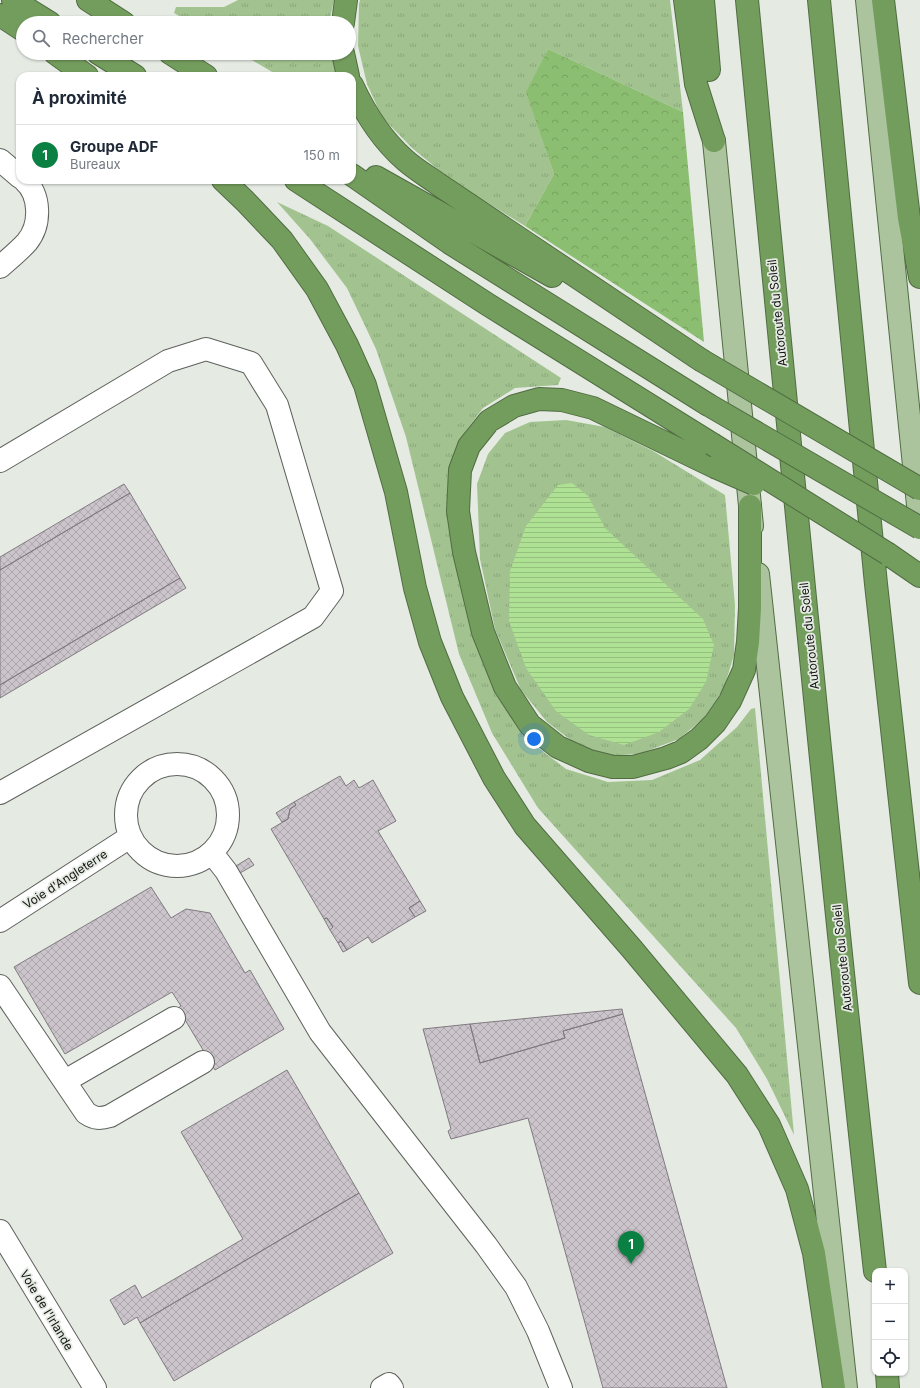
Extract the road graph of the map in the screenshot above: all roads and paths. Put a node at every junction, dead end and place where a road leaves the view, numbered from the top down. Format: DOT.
graph roads {
  1 [pos="13,0"];
  2 [pos="88,0"];
  3 [pos="346,0"];
  4 [pos="686,0"];
  5 [pos="703,0"];
  6 [pos="747,0"];
  7 [pos="819,0"];
  8 [pos="867,0"];
  9 [pos="883,0"];
  10 [pos="0,15"];
  11 [pos="39,16"];
  12 [pos="113,16"];
  13 [pos="344,16"];
  14 [pos="16,25"];
  15 [pos="65,60"];
  16 [pos="109,60"];
  17 [pos="181,60"];
  18 [pos="345,60"];
  19 [pos="81,72"];
  20 [pos="129,72"];
  21 [pos="200,72"];
  22 [pos="347,72"];
  23 [pos="356,94"];
  24 [pos="714,141"];
  25 [pos="0,160"];
  26 [pos="356,165"];
  27 [pos="16,174"];
  28 [pos="356,178"];
  29 [pos="28,184"];
  30 [pos="227,184"];
  31 [pos="302,184"];
  32 [pos="0,267"];
  33 [pos="920,277"];
  34 [pos="701,360"];
  35 [pos="0,461"];
  36 [pos="920,489"];
  37 [pos="750,506"];
  38 [pos="825,514"];
  39 [pos="920,526"];
  40 [pos="888,554"];
  41 [pos="920,571"];
  42 [pos="920,576"];
  43 [pos="0,793"];
  44 [pos="130,837"];
  45 [pos="212,852"];
  46 [pos="0,921"];
  47 [pos="920,983"];
  48 [pos="0,986"];
  49 [pos="174,1018"];
  50 [pos="203,1062"];
  51 [pos="65,1081"];
  52 [pos="0,1231"];
  53 [pos="875,1268"];
  54 [pos="887,1376"];
  55 [pos="95,1388"];
  56 [pos="382,1388"];
  57 [pos="392,1388"];
  58 [pos="561,1388"];
  59 [pos="834,1388"];
  60 [pos="846,1388"];
  61 [pos="888,1388"];
  1 -- 11 [label="highway"];
  2 -- 12 [label="highway"];
  3 -- 13 [label="highway"];
  4 -- 24 [label="highway"];
  5 -- 24 [label="highway"];
  6 -- 53 [label="highway, Autoroute du Soleil"];
  7 -- 47 [label="highway"];
  8 -- 39 [label="main road"];
  9 -- 33 [label="highway"];
  10 -- 14 [label="highway"];
  15 -- 19 [label="highway"];
  16 -- 20 [label="highway"];
  17 -- 21 [label="highway"];
  18 -- 22 [label="highway"];
  23 -- 34 [label="highway"];
  24 -- 37 [label="main road"];
  25 -- 27 [label="street"];
  26 -- 34 [label="highway"];
  28 -- 39 [label="highway, bridge"];
  29 -- 32 [label="street"];
  30 -- 59 [label="highway"];
  31 -- 38 [label="highway, bridge"];
  34 -- 36 [label="highway, bridge"];
  35 -- 43 [label="street"];
  37 -- 38 [label="highway, bridge"];
  37 -- 60 [label="main road"];
  38 -- 40 [label="highway, bridge"];
  40 -- 41 [label="highway"];
  40 -- 42 [label="highway"];
  44 -- 45 [label="street"];
  44 -- 45 [label="street"];
  44 -- 46 [label="street, Voie d'Angleterre"];
  45 -- 58 [label="street"];
  48 -- 51 [label="street"];
  49 -- 51 [label="street"];
  50 -- 51 [label="street"];
  52 -- 55 [label="street, Voie de l'Irlande"];
  54 -- 61 [label="highway"];
  56 -- 57 [label="street"];
}
